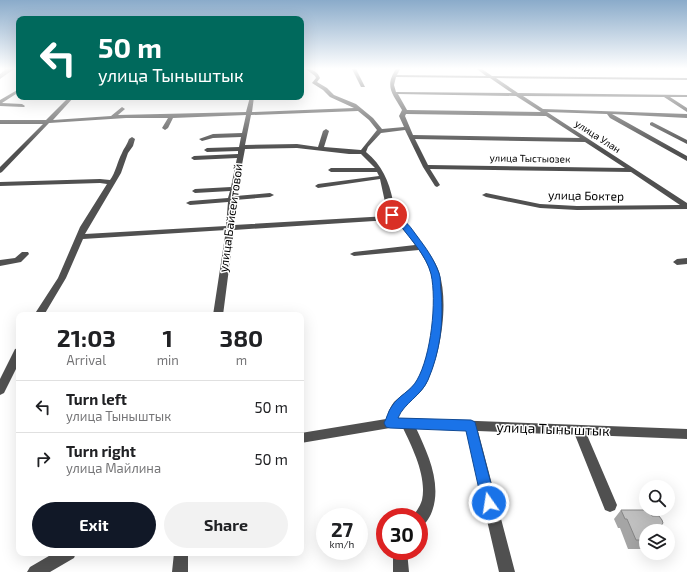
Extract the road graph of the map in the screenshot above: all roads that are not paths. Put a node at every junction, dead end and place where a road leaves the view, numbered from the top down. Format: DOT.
graph roads {
  1 [pos="10,96"];
  2 [pos="332,96"];
  3 [pos="396,96"];
  4 [pos="519,96"];
  5 [pos="642,96"];
  6 [pos="665,96"];
  7 [pos="687,96"];
  8 [pos="69,100"];
  9 [pos="252,100"];
  10 [pos="15,101"];
  11 [pos="1,102"];
  12 [pos="22,106"];
  13 [pos="122,109"];
  14 [pos="359,109"];
  15 [pos="541,110"];
  16 [pos="687,110"];
  17 [pos="404,112"];
  18 [pos="250,113"];
  19 [pos="610,113"];
  20 [pos="548,114"];
  21 [pos="172,116"];
  22 [pos="687,116"];
  23 [pos="111,118"];
  24 [pos="0,122"];
  25 [pos="46,122"];
  26 [pos="652,124"];
  27 [pos="165,128"];
  28 [pos="407,128"];
  29 [pos="326,131"];
  30 [pos="380,131"];
  31 [pos="244,135"];
  32 [pos="412,137"];
  33 [pos="132,139"];
  34 [pos="202,139"];
  35 [pos="587,140"];
  36 [pos="687,142"];
  37 [pos="321,148"];
  38 [pos="207,150"];
  39 [pos="242,151"];
  40 [pos="363,152"];
  41 [pos="194,158"];
  42 [pos="687,159"];
  43 [pos="426,167"];
  44 [pos="332,170"];
  45 [pos="378,170"];
  46 [pos="634,170"];
  47 [pos="0,171"];
  48 [pos="383,177"];
  49 [pos="0,184"];
  50 [pos="111,184"];
  51 [pos="437,184"];
  52 [pos="318,186"];
  53 [pos="233,189"];
  54 [pos="195,191"];
  55 [pos="270,195"];
  56 [pos="486,195"];
  57 [pos="232,199"];
  58 [pos="190,203"];
  59 [pos="687,207"];
  60 [pos="391,218"];
  61 [pos="230,228"];
  62 [pos="80,237"];
  63 [pos="422,247"];
  64 [pos="25,254"];
  65 [pos="354,254"];
  66 [pos="687,261"];
  67 [pos="677,262"];
  68 [pos="0,263"];
  69 [pos="41,312"];
  70 [pos="218,312"];
  71 [pos="16,358"];
  72 [pos="0,390"];
  73 [pos="390,423"];
  74 [pos="407,423"];
  75 [pos="471,426"];
  76 [pos="579,430"];
  77 [pos="687,434"];
  78 [pos="304,437"];
  79 [pos="610,505"];
  80 [pos="426,508"];
  81 [pos="64,556"];
  82 [pos="181,556"];
  83 [pos="400,560"];
  84 [pos="35,572"];
  85 [pos="180,572"];
  86 [pos="401,572"];
  87 [pos="507,572"];
  1 -- 11 [label="street"];
  2 -- 14 [label="street"];
  3 -- 17 [label="street"];
  4 -- 15 [label="street, улица Улан"];
  5 -- 6 [label="street"];
  6 -- 7 [label="street"];
  6 -- 16 [label="street"];
  8 -- 25 [label="street"];
  9 -- 18 [label="street, улица Байсеитовой"];
  10 -- 11 [label="street"];
  11 -- 12 [label="street"];
  13 -- 23 [label="street"];
  14 -- 18 [label="street"];
  14 -- 30 [label="street"];
  15 -- 19 [label="street"];
  15 -- 20 [label="street, улица Улан"];
  17 -- 20 [label="street"];
  17 -- 28 [label="street"];
  18 -- 21 [label="street"];
  18 -- 31 [label="street, улица Байсеитовой"];
  19 -- 22 [label="street"];
  19 -- 42 [label="street"];
  20 -- 35 [label="street, улица Улан"];
  21 -- 23 [label="street"];
  21 -- 27 [label="street"];
  23 -- 25 [label="street"];
  24 -- 25 [label="street"];
  25 -- 47 [label="street"];
  26 -- 36 [label="street"];
  28 -- 30 [label="street"];
  28 -- 32 [label="street"];
  29 -- 37 [label="street"];
  30 -- 40 [label="street"];
  31 -- 34 [label="street"];
  31 -- 39 [label="street, улица Байсеитовой"];
  32 -- 35 [label="street"];
  32 -- 43 [label="street"];
  33 -- 50 [label="street"];
  35 -- 46 [label="street, улица Улан"];
  37 -- 39 [label="street"];
  37 -- 40 [label="street"];
  38 -- 39 [label="street"];
  39 -- 41 [label="street"];
  39 -- 53 [label="street, улица Байсеитовой"];
  40 -- 45 [label="street"];
  43 -- 46 [label="street, улица Тыстыозек"];
  43 -- 51 [label="street"];
  44 -- 45 [label="street"];
  45 -- 48 [label="street"];
  46 -- 59 [label="street, улица Улан"];
  48 -- 52 [label="street"];
  48 -- 60 [label="street"];
  49 -- 50 [label="street"];
  50 -- 62 [label="street"];
  53 -- 54 [label="street"];
  53 -- 57 [label="street, улица Байсеитовой"];
  55 -- 57 [label="street"];
  56 -- 59 [label="street, улица Боктер"];
  57 -- 58 [label="street"];
  57 -- 61 [label="street, улица Байсеитовой"];
  60 -- 61 [label="street"];
  60 -- 63 [label="street"];
  61 -- 62 [label="street"];
  61 -- 70 [label="street, улица Байсеитовой"];
  62 -- 69 [label="street"];
  63 -- 65 [label="street"];
  63 -- 73 [label="street"];
  64 -- 68 [label="street"];
  66 -- 67 [label="street"];
  71 -- 72 [label="street"];
  73 -- 74 [label="street, улица Тыныштык"];
  73 -- 78 [label="street, улица Тыныштык"];
  74 -- 75 [label="street, улица Тыныштык"];
  74 -- 80 [label="street"];
  75 -- 76 [label="street, улица Тыныштык"];
  75 -- 87 [label="street"];
  76 -- 77 [label="street, улица Тыныштык"];
  76 -- 79 [label="street"];
  81 -- 84 [label="street"];
  82 -- 85 [label="street"];
  83 -- 86 [label="street"];
}
